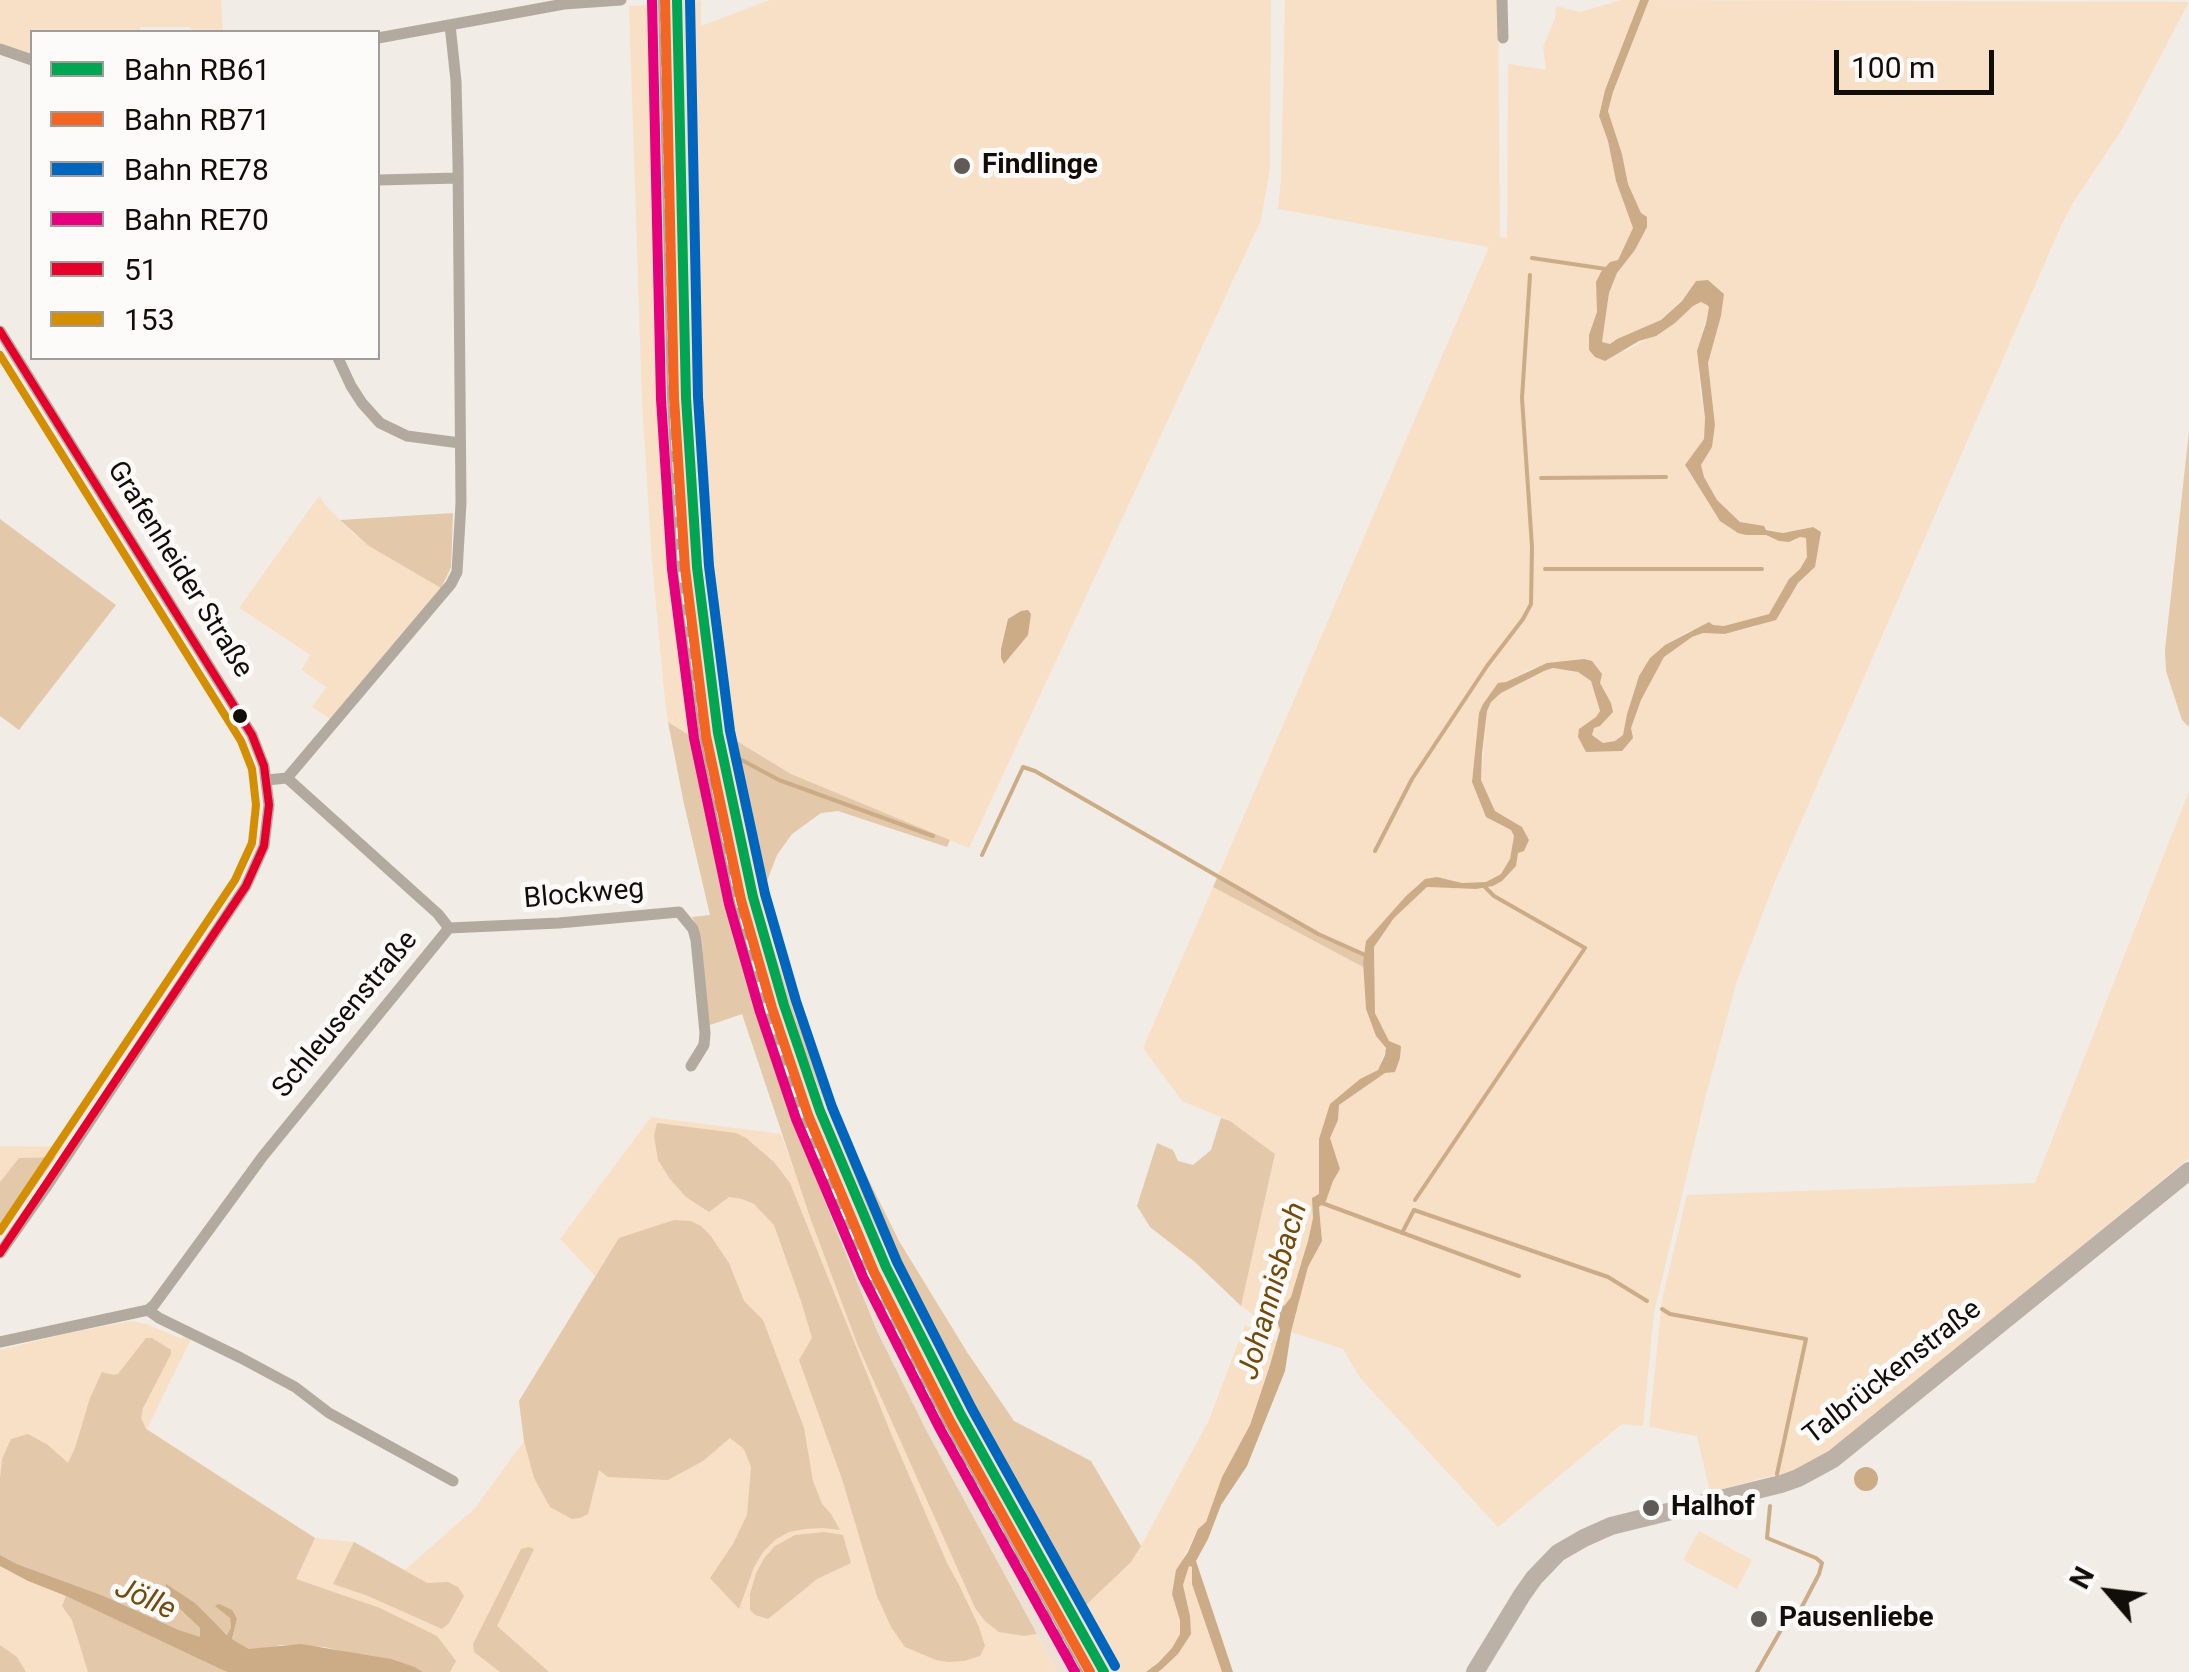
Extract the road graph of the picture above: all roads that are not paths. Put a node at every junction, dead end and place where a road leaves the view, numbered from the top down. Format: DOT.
graph roads {
  1 [pos="621,0"];
  2 [pos="1502,0"];
  3 [pos="450,26"];
  4 [pos="380,38"];
  5 [pos="1503,38"];
  6 [pos="0,48"];
  7 [pos="30,59"];
  8 [pos="458,178"];
  9 [pos="380,180"];
  10 [pos="0,331"];
  11 [pos="339,360"];
  12 [pos="460,443"];
  13 [pos="287,778"];
  14 [pos="267,780"];
  15 [pos="450,928"];
  16 [pos="691,1066"];
  17 [pos="2189,1170"];
  18 [pos="0,1253"];
  19 [pos="148,1310"];
  20 [pos="0,1342"];
  21 [pos="453,1480"];
  22 [pos="1476,1672"];
  1 -- 3 [label="street"];
  2 -- 5 [label="street"];
  3 -- 4 [label="street"];
  3 -- 8 [label="street"];
  6 -- 7 [label="street"];
  8 -- 9 [label="street"];
  8 -- 12 [label="street"];
  10 -- 14 [label="street, Grafenheider Straße"];
  11 -- 12 [label="street"];
  12 -- 13 [label="street"];
  13 -- 14 [label="street"];
  13 -- 15 [label="street, Schleusenstraße"];
  14 -- 18 [label="street, Grafenheider Straße"];
  15 -- 16 [label="street, Blockweg"];
  15 -- 19 [label="street, Schleusenstraße"];
  17 -- 22 [label="main road, Talbrückenstraße"];
  19 -- 20 [label="street"];
  19 -- 21 [label="street"];
}
